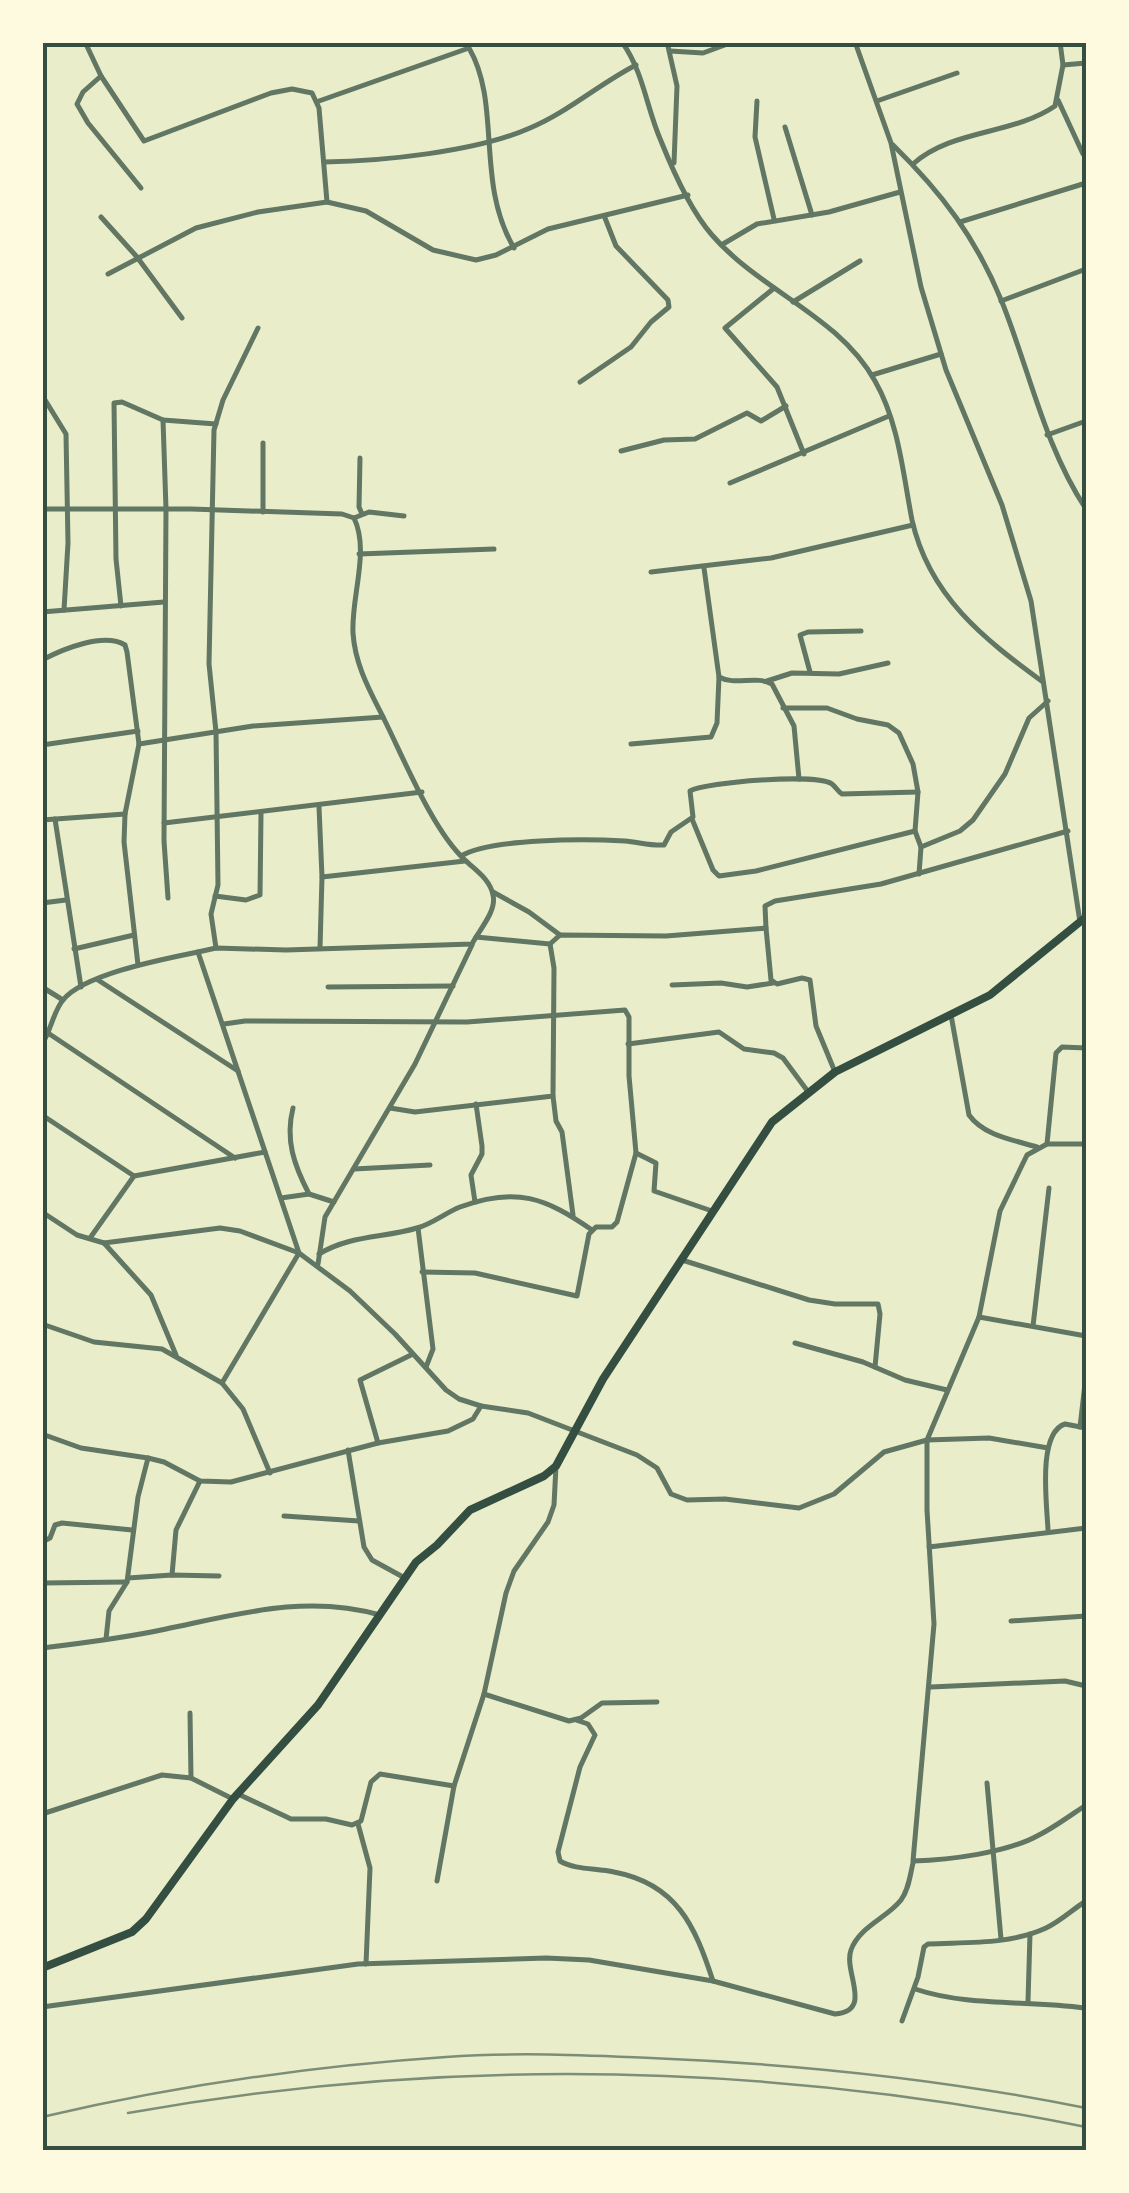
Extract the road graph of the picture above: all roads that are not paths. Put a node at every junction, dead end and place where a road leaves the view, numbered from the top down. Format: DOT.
graph roads {
  1 [pos="85,42"];
  2 [pos="622,42"];
  3 [pos="667,42"];
  4 [pos="733,42"];
  5 [pos="855,42"];
  6 [pos="1060,42"];
  7 [pos="670,50"];
  8 [pos="1086,63"];
  9 [pos="636,65"];
  10 [pos="1062,65"];
  11 [pos="957,73"];
  12 [pos="101,76"];
  13 [pos="1058,100"];
  14 [pos="318,101"];
  15 [pos="757,101"];
  16 [pos="877,101"];
  17 [pos="785,127"];
  18 [pos="488,143"];
  19 [pos="891,143"];
  20 [pos="1083,154"];
  21 [pos="324,162"];
  22 [pos="913,164"];
  23 [pos="674,166"];
  24 [pos="1086,183"];
  25 [pos="141,188"];
  26 [pos="900,192"];
  27 [pos="688,195"];
  28 [pos="327,202"];
  29 [pos="812,215"];
  30 [pos="101,217"];
  31 [pos="606,218"];
  32 [pos="774,219"];
  33 [pos="960,222"];
  34 [pos="722,244"];
  35 [pos="514,248"];
  36 [pos="137,257"];
  37 [pos="860,261"];
  38 [pos="1086,269"];
  39 [pos="108,274"];
  40 [pos="772,289"];
  41 [pos="794,302"];
  42 [pos="1002,302"];
  43 [pos="182,318"];
  44 [pos="258,328"];
  45 [pos="941,354"];
  46 [pos="872,375"];
  47 [pos="580,382"];
  48 [pos="42,395"];
  49 [pos="786,406"];
  50 [pos="889,416"];
  51 [pos="163,420"];
  52 [pos="1086,422"];
  53 [pos="216,424"];
  54 [pos="1047,435"];
  55 [pos="263,443"];
  56 [pos="620,451"];
  57 [pos="804,454"];
  58 [pos="360,458"];
  59 [pos="730,483"];
  60 [pos="116,508"];
  61 [pos="42,509"];
  62 [pos="166,509"];
  63 [pos="1086,509"];
  64 [pos="66,510"];
  65 [pos="212,510"];
  66 [pos="263,512"];
  67 [pos="362,514"];
  68 [pos="404,516"];
  69 [pos="354,518"];
  70 [pos="913,525"];
  71 [pos="494,550"];
  72 [pos="358,554"];
  73 [pos="704,568"];
  74 [pos="651,572"];
  75 [pos="165,602"];
  76 [pos="120,606"];
  77 [pos="64,610"];
  78 [pos="42,612"];
  79 [pos="860,630"];
  80 [pos="42,660"];
  81 [pos="888,663"];
  82 [pos="810,672"];
  83 [pos="719,677"];
  84 [pos="767,680"];
  85 [pos="1046,684"];
  86 [pos="1048,701"];
  87 [pos="783,708"];
  88 [pos="383,717"];
  89 [pos="138,731"];
  90 [pos="216,732"];
  91 [pos="166,739"];
  92 [pos="139,744"];
  93 [pos="631,744"];
  94 [pos="42,745"];
  95 [pos="800,780"];
  96 [pos="422,792"];
  97 [pos="918,792"];
  98 [pos="319,807"];
  99 [pos="125,814"];
  100 [pos="261,814"];
  101 [pos="216,819"];
  102 [pos="692,819"];
  103 [pos="42,820"];
  104 [pos="55,820"];
  105 [pos="164,824"];
  106 [pos="915,831"];
  107 [pos="1068,831"];
  108 [pos="921,848"];
  109 [pos="463,858"];
  110 [pos="918,874"];
  111 [pos="322,878"];
  112 [pos="493,892"];
  113 [pos="215,896"];
  114 [pos="168,898"];
  115 [pos="66,900"];
  116 [pos="42,903"];
  117 [pos="1084,919"];
  118 [pos="766,928"];
  119 [pos="134,934"];
  120 [pos="560,936"];
  121 [pos="474,940"];
  122 [pos="550,944"];
  123 [pos="216,948"];
  124 [pos="320,948"];
  125 [pos="74,949"];
  126 [pos="198,952"];
  127 [pos="138,965"];
  128 [pos="98,980"];
  129 [pos="773,983"];
  130 [pos="672,985"];
  131 [pos="453,986"];
  132 [pos="42,987"];
  133 [pos="81,987"];
  134 [pos="328,987"];
  135 [pos="63,1000"];
  136 [pos="951,1014"];
  137 [pos="553,1016"];
  138 [pos="437,1022"];
  139 [pos="224,1024"];
  140 [pos="46,1031"];
  141 [pos="42,1044"];
  142 [pos="628,1044"];
  143 [pos="1086,1048"];
  144 [pos="835,1072"];
  145 [pos="240,1073"];
  146 [pos="809,1093"];
  147 [pos="553,1096"];
  148 [pos="476,1104"];
  149 [pos="293,1108"];
  150 [pos="390,1108"];
  151 [pos="42,1115"];
  152 [pos="1047,1144"];
  153 [pos="1086,1144"];
  154 [pos="1037,1148"];
  155 [pos="265,1152"];
  156 [pos="636,1153"];
  157 [pos="235,1158"];
  158 [pos="430,1165"];
  159 [pos="354,1169"];
  160 [pos="134,1176"];
  161 [pos="1049,1188"];
  162 [pos="308,1194"];
  163 [pos="281,1198"];
  164 [pos="334,1202"];
  165 [pos="475,1202"];
  166 [pos="712,1211"];
  167 [pos="42,1212"];
  168 [pos="574,1217"];
  169 [pos="418,1228"];
  170 [pos="592,1230"];
  171 [pos="89,1240"];
  172 [pos="104,1244"];
  173 [pos="299,1252"];
  174 [pos="319,1254"];
  175 [pos="682,1260"];
  176 [pos="318,1264"];
  177 [pos="422,1272"];
  178 [pos="979,1318"];
  179 [pos="42,1324"];
  180 [pos="1033,1326"];
  181 [pos="1086,1336"];
  182 [pos="795,1343"];
  183 [pos="413,1354"];
  184 [pos="176,1355"];
  185 [pos="426,1367"];
  186 [pos="876,1367"];
  187 [pos="1086,1375"];
  188 [pos="222,1383"];
  189 [pos="947,1390"];
  190 [pos="481,1406"];
  191 [pos="1083,1428"];
  192 [pos="576,1430"];
  193 [pos="42,1434"];
  194 [pos="927,1440"];
  195 [pos="378,1443"];
  196 [pos="1048,1448"];
  197 [pos="348,1450"];
  198 [pos="148,1458"];
  199 [pos="556,1466"];
  200 [pos="270,1473"];
  201 [pos="200,1481"];
  202 [pos="284,1516"];
  203 [pos="359,1520"];
  204 [pos="1086,1528"];
  205 [pos="132,1530"];
  206 [pos="1048,1530"];
  207 [pos="42,1542"];
  208 [pos="929,1548"];
  209 [pos="172,1575"];
  210 [pos="219,1576"];
  211 [pos="403,1576"];
  212 [pos="128,1580"];
  213 [pos="42,1582"];
  214 [pos="380,1615"];
  215 [pos="1086,1616"];
  216 [pos="1011,1621"];
  217 [pos="106,1639"];
  218 [pos="42,1648"];
  219 [pos="1086,1686"];
  220 [pos="930,1687"];
  221 [pos="484,1694"];
  222 [pos="657,1702"];
  223 [pos="190,1714"];
  224 [pos="576,1720"];
  225 [pos="191,1778"];
  226 [pos="987,1783"];
  227 [pos="454,1786"];
  228 [pos="236,1796"];
  229 [pos="1087,1805"];
  230 [pos="42,1814"];
  231 [pos="358,1824"];
  232 [pos="992,1850"];
  233 [pos="913,1861"];
  234 [pos="437,1881"];
  235 [pos="1086,1901"];
  236 [pos="1030,1933"];
  237 [pos="1000,1939"];
  238 [pos="366,1964"];
  239 [pos="42,1968"];
  240 [pos="713,1981"];
  241 [pos="914,1989"];
  242 [pos="1028,2001"];
  243 [pos="42,2006"];
  244 [pos="1084,2008"];
  245 [pos="902,2021"];
  1 -- 12 [label="street"];
  2 -- 9 [label="street"];
  3 -- 7 [label="street"];
  4 -- 7 [label="street"];
  5 -- 16 [label="street"];
  6 -- 10 [label="street"];
  7 -- 23 [label="street"];
  8 -- 10 [label="street"];
  9 -- 18 [label="street"];
  9 -- 23 [label="street"];
  10 -- 13 [label="street"];
  11 -- 16 [label="street"];
  12 -- 14 [label="street"];
  12 -- 25 [label="street"];
  13 -- 20 [label="street"];
  13 -- 22 [label="street"];
  14 -- 18 [label="street"];
  14 -- 21 [label="street"];
  15 -- 32 [label="street"];
  16 -- 19 [label="street"];
  17 -- 29 [label="street"];
  18 -- 21 [label="street"];
  18 -- 35 [label="street"];
  19 -- 22 [label="street"];
  19 -- 26 [label="street"];
  21 -- 28 [label="street"];
  22 -- 33 [label="street"];
  23 -- 27 [label="street"];
  24 -- 33 [label="street"];
  26 -- 29 [label="street"];
  26 -- 45 [label="street"];
  27 -- 31 [label="street"];
  27 -- 34 [label="street"];
  28 -- 35 [label="street"];
  28 -- 36 [label="street"];
  29 -- 32 [label="street"];
  30 -- 36 [label="street"];
  31 -- 35 [label="street"];
  31 -- 47 [label="street"];
  32 -- 34 [label="street"];
  33 -- 42 [label="street"];
  34 -- 40 [label="street"];
  36 -- 39 [label="street"];
  36 -- 43 [label="street"];
  37 -- 41 [label="street"];
  38 -- 42 [label="street"];
  40 -- 41 [label="street"];
  40 -- 49 [label="street"];
  41 -- 46 [label="street"];
  42 -- 54 [label="street"];
  44 -- 53 [label="street"];
  45 -- 46 [label="street"];
  45 -- 85 [label="street"];
  46 -- 50 [label="street"];
  48 -- 64 [label="street"];
  49 -- 56 [label="street"];
  49 -- 57 [label="street"];
  50 -- 57 [label="street"];
  50 -- 70 [label="street"];
  51 -- 53 [label="street"];
  51 -- 60 [label="street"];
  51 -- 62 [label="street"];
  52 -- 54 [label="street"];
  53 -- 65 [label="street"];
  54 -- 63 [label="street"];
  55 -- 66 [label="street"];
  57 -- 59 [label="street"];
  58 -- 67 [label="street"];
  60 -- 62 [label="street"];
  60 -- 64 [label="street"];
  60 -- 76 [label="street"];
  61 -- 64 [label="street"];
  62 -- 65 [label="street"];
  62 -- 75 [label="street"];
  64 -- 77 [label="street"];
  65 -- 66 [label="street"];
  65 -- 90 [label="street"];
  66 -- 69 [label="street"];
  67 -- 68 [label="street"];
  67 -- 69 [label="street"];
  69 -- 72 [label="street"];
  70 -- 73 [label="street"];
  70 -- 85 [label="street"];
  71 -- 72 [label="street"];
  72 -- 88 [label="street"];
  73 -- 74 [label="street"];
  73 -- 83 [label="street"];
  75 -- 76 [label="street"];
  75 -- 91 [label="street"];
  76 -- 77 [label="street"];
  77 -- 78 [label="street"];
  79 -- 82 [label="street"];
  80 -- 89 [label="street"];
  81 -- 82 [label="street"];
  82 -- 84 [label="street"];
  83 -- 84 [label="street"];
  83 -- 93 [label="street"];
  84 -- 87 [label="street"];
  85 -- 86 [label="street"];
  86 -- 107 [label="street"];
  86 -- 108 [label="street"];
  87 -- 95 [label="street"];
  87 -- 97 [label="street"];
  88 -- 90 [label="street"];
  88 -- 96 [label="street"];
  89 -- 92 [label="street"];
  89 -- 94 [label="street"];
  90 -- 91 [label="street"];
  90 -- 101 [label="street"];
  91 -- 92 [label="street"];
  91 -- 105 [label="street"];
  92 -- 99 [label="street"];
  95 -- 97 [label="street"];
  95 -- 102 [label="street"];
  96 -- 98 [label="street"];
  96 -- 109 [label="street"];
  97 -- 106 [label="street"];
  98 -- 100 [label="street"];
  98 -- 111 [label="street"];
  99 -- 104 [label="street"];
  99 -- 119 [label="street"];
  100 -- 101 [label="street"];
  100 -- 113 [label="street"];
  101 -- 105 [label="street"];
  101 -- 113 [label="street"];
  102 -- 106 [label="street"];
  102 -- 109 [label="street"];
  103 -- 104 [label="street"];
  104 -- 115 [label="street"];
  105 -- 114 [label="street"];
  106 -- 108 [label="street"];
  107 -- 110 [label="street"];
  107 -- 117 [label="street"];
  108 -- 110 [label="street"];
  109 -- 111 [label="street"];
  109 -- 112 [label="street"];
  110 -- 118 [label="street"];
  111 -- 124 [label="street"];
  112 -- 120 [label="street"];
  112 -- 121 [label="street"];
  113 -- 123 [label="street"];
  115 -- 116 [label="street"];
  115 -- 125 [label="street"];
  117 -- 136 [label="main road"];
  118 -- 120 [label="street"];
  118 -- 129 [label="street"];
  119 -- 125 [label="street"];
  119 -- 127 [label="street"];
  120 -- 122 [label="street"];
  121 -- 122 [label="street"];
  121 -- 124 [label="street"];
  121 -- 131 [label="street"];
  122 -- 137 [label="street"];
  123 -- 124 [label="street"];
  123 -- 126 [label="street"];
  125 -- 133 [label="street"];
  126 -- 127 [label="street"];
  126 -- 139 [label="street"];
  127 -- 128 [label="street"];
  128 -- 133 [label="street"];
  128 -- 145 [label="street"];
  129 -- 130 [label="street"];
  129 -- 144 [label="street"];
  131 -- 134 [label="street"];
  131 -- 138 [label="street"];
  132 -- 135 [label="street"];
  133 -- 135 [label="street"];
  135 -- 140 [label="street"];
  136 -- 144 [label="main road"];
  136 -- 154 [label="street"];
  137 -- 138 [label="street"];
  137 -- 142 [label="street"];
  137 -- 147 [label="street"];
  138 -- 139 [label="street"];
  138 -- 150 [label="street"];
  139 -- 145 [label="street"];
  140 -- 141 [label="street"];
  140 -- 157 [label="street"];
  142 -- 146 [label="street"];
  142 -- 156 [label="street"];
  143 -- 152 [label="street"];
  144 -- 146 [label="main road"];
  145 -- 155 [label="street"];
  146 -- 166 [label="main road"];
  147 -- 148 [label="street"];
  147 -- 168 [label="street"];
  148 -- 150 [label="street"];
  148 -- 165 [label="street"];
  149 -- 162 [label="street"];
  150 -- 159 [label="street"];
  151 -- 160 [label="street"];
  152 -- 153 [label="street"];
  152 -- 154 [label="street"];
  154 -- 178 [label="street"];
  155 -- 157 [label="street"];
  155 -- 163 [label="street"];
  156 -- 166 [label="street"];
  156 -- 170 [label="street"];
  157 -- 160 [label="street"];
  158 -- 159 [label="street"];
  159 -- 164 [label="street"];
  160 -- 171 [label="street"];
  161 -- 180 [label="street"];
  162 -- 163 [label="street"];
  162 -- 164 [label="street"];
  163 -- 173 [label="street"];
  164 -- 174 [label="street"];
  165 -- 168 [label="street"];
  165 -- 169 [label="street"];
  166 -- 175 [label="main road"];
  167 -- 171 [label="street"];
  168 -- 170 [label="street"];
  169 -- 174 [label="street"];
  169 -- 177 [label="street"];
  170 -- 177 [label="street"];
  171 -- 172 [label="street"];
  172 -- 173 [label="street"];
  172 -- 184 [label="street"];
  173 -- 176 [label="street"];
  173 -- 188 [label="street"];
  174 -- 176 [label="street"];
  175 -- 186 [label="street"];
  175 -- 192 [label="main road"];
  176 -- 183 [label="street"];
  177 -- 185 [label="street"];
  178 -- 180 [label="street"];
  178 -- 189 [label="street"];
  179 -- 184 [label="street"];
  180 -- 181 [label="street"];
  182 -- 186 [label="street"];
  183 -- 185 [label="street"];
  183 -- 195 [label="street"];
  184 -- 188 [label="street"];
  185 -- 190 [label="street"];
  186 -- 189 [label="street"];
  187 -- 191 [label="street"];
  188 -- 200 [label="street"];
  189 -- 194 [label="street"];
  190 -- 192 [label="street"];
  190 -- 195 [label="street"];
  191 -- 196 [label="street"];
  192 -- 194 [label="street"];
  192 -- 199 [label="main road"];
  193 -- 198 [label="street"];
  194 -- 196 [label="street"];
  194 -- 208 [label="street"];
  195 -- 197 [label="street"];
  196 -- 206 [label="street"];
  197 -- 200 [label="street"];
  197 -- 203 [label="street"];
  198 -- 201 [label="street"];
  198 -- 205 [label="street"];
  199 -- 211 [label="main road"];
  199 -- 221 [label="street"];
  200 -- 201 [label="street"];
  201 -- 209 [label="street"];
  202 -- 203 [label="street"];
  203 -- 211 [label="street"];
  204 -- 206 [label="street"];
  205 -- 207 [label="street"];
  205 -- 212 [label="street"];
  206 -- 208 [label="street"];
  208 -- 220 [label="street"];
  209 -- 210 [label="street"];
  209 -- 212 [label="street"];
  211 -- 214 [label="main road"];
  212 -- 213 [label="street"];
  212 -- 217 [label="street"];
  214 -- 217 [label="street"];
  214 -- 228 [label="main road"];
  215 -- 216 [label="street"];
  217 -- 218 [label="street"];
  219 -- 220 [label="street"];
  220 -- 233 [label="street"];
  221 -- 224 [label="street"];
  221 -- 227 [label="street"];
  222 -- 224 [label="street"];
  223 -- 225 [label="street"];
  224 -- 240 [label="street"];
  225 -- 228 [label="street"];
  225 -- 230 [label="street"];
  226 -- 232 [label="street"];
  227 -- 231 [label="street"];
  227 -- 234 [label="street"];
  228 -- 231 [label="street"];
  228 -- 239 [label="main road"];
  229 -- 232 [label="street"];
  231 -- 238 [label="street"];
  232 -- 233 [label="street"];
  232 -- 237 [label="street"];
  233 -- 240 [label="street"];
  235 -- 236 [label="street"];
  236 -- 237 [label="street"];
  236 -- 242 [label="street"];
  237 -- 241 [label="street"];
  238 -- 240 [label="street"];
  238 -- 243 [label="street"];
  241 -- 242 [label="street"];
  241 -- 245 [label="street"];
  242 -- 244 [label="street"];
}
